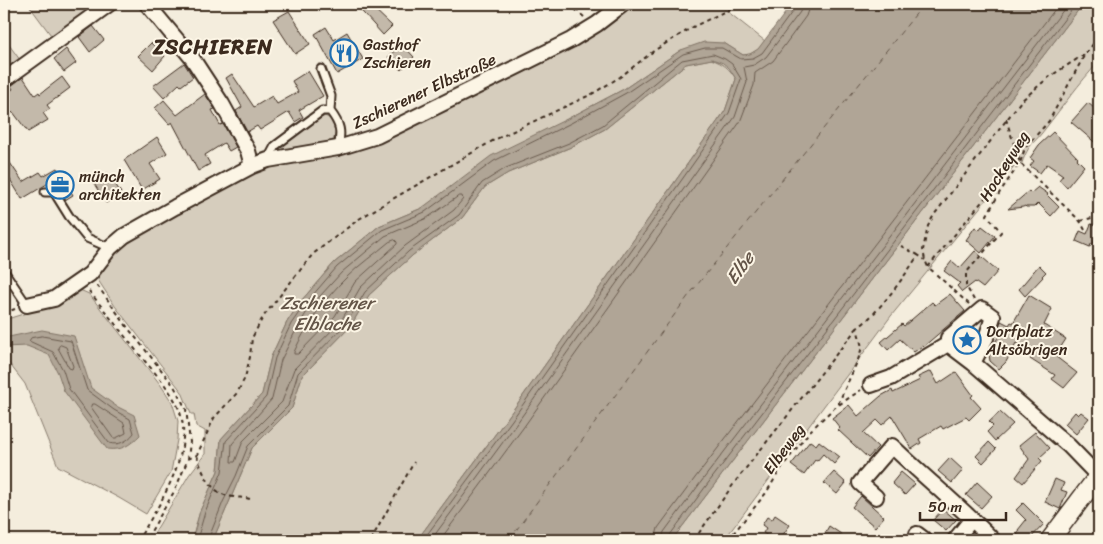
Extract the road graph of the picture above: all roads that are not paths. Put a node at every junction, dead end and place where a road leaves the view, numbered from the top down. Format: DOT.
graph roads {
  1 [pos="109,4"];
  2 [pos="148,4"];
  3 [pos="623,4"];
  4 [pos="321,69"];
  5 [pos="4,80"];
  6 [pos="330,111"];
  7 [pos="338,148"];
  8 [pos="268,160"];
  9 [pos="252,166"];
  10 [pos="45,192"];
  11 [pos="110,248"];
  12 [pos="4,271"];
  13 [pos="27,305"];
  14 [pos="948,344"];
  15 [pos="973,363"];
  16 [pos="871,385"];
  17 [pos="1099,476"];
  18 [pos="876,497"];
  19 [pos="972,519"];
  20 [pos="955,540"];
  21 [pos="993,540"];
  22 [pos="1050,540"];
  1 -- 5 [label="street"];
  2 -- 9 [label="street"];
  3 -- 7 [label="street, Zschierener Elbstraße"];
  4 -- 6 [label="lane"];
  6 -- 7 [label="lane"];
  6 -- 8 [label="lane"];
  7 -- 8 [label="street, Zschierener Elbstraße"];
  8 -- 9 [label="street, Zschierener Elbstraße"];
  9 -- 11 [label="street, Zschierener Elbstraße"];
  10 -- 11 [label="lane"];
  11 -- 13 [label="street, Zschierener Elbstraße"];
  12 -- 13 [label="lane"];
  14 -- 15 [label="street"];
  14 -- 15 [label="street"];
  14 -- 16 [label="street"];
  15 -- 17 [label="street"];
  17 -- 22 [label="street"];
  18 -- 19 [label="street"];
  19 -- 20 [label="street"];
  19 -- 21 [label="street"];
}
